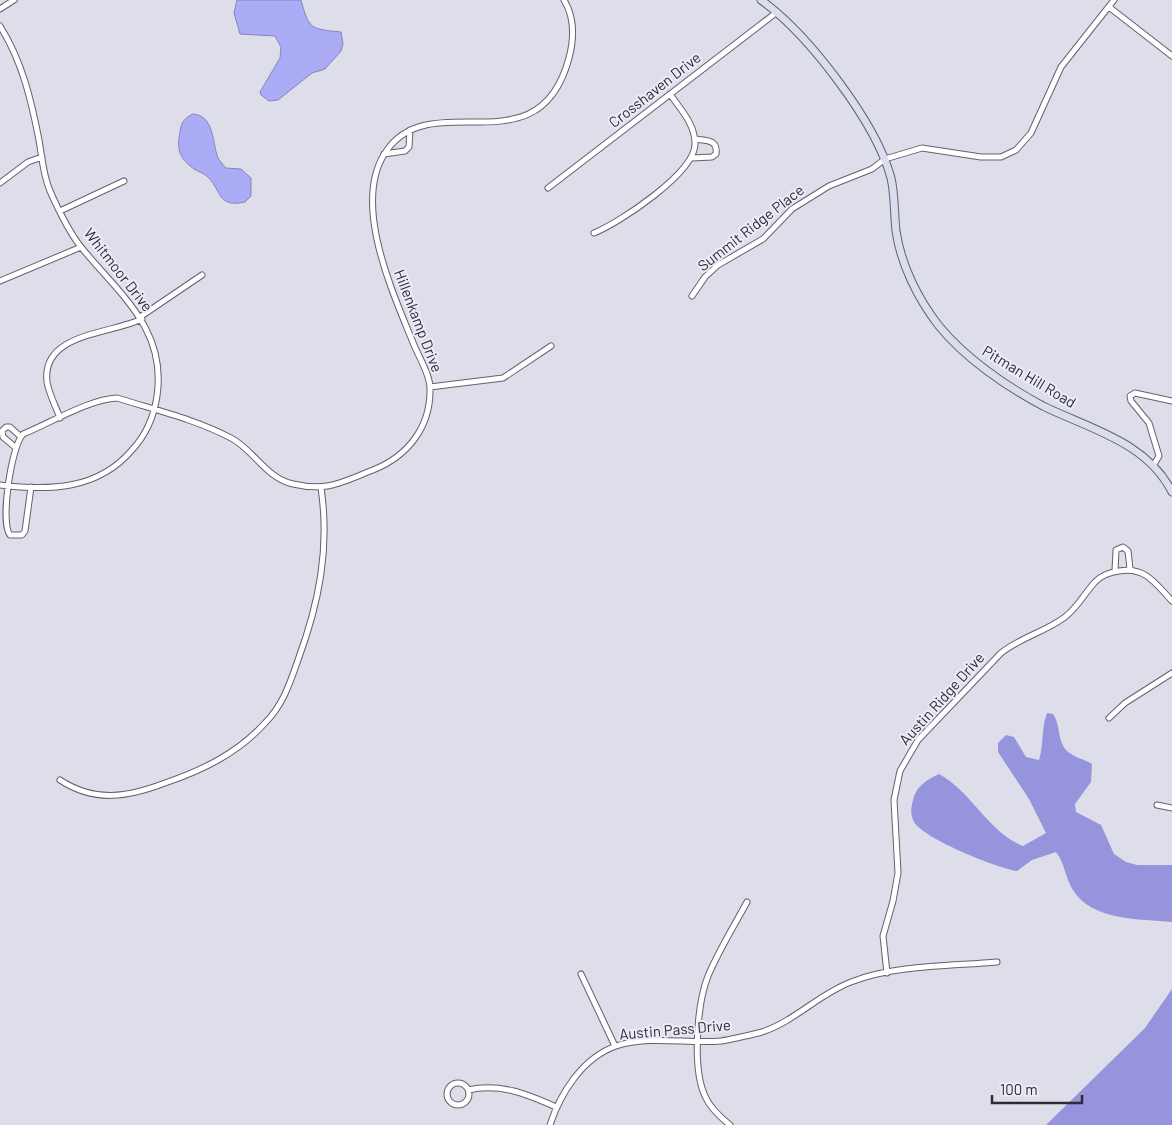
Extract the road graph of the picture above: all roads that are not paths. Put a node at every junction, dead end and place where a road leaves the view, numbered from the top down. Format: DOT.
graph roads {
  1 [pos="14,0"];
  2 [pos="564,0"];
  3 [pos="762,0"];
  4 [pos="1114,0"];
  5 [pos="1109,7"];
  6 [pos="0,9"];
  7 [pos="777,12"];
  8 [pos="0,26"];
  9 [pos="1172,56"];
  10 [pos="670,94"];
  11 [pos="410,130"];
  12 [pos="695,139"];
  13 [pos="384,154"];
  14 [pos="42,157"];
  15 [pos="692,158"];
  16 [pos="885,159"];
  17 [pos="124,181"];
  18 [pos="0,183"];
  19 [pos="548,188"];
  20 [pos="60,211"];
  21 [pos="594,233"];
  22 [pos="81,247"];
  23 [pos="202,275"];
  24 [pos="0,282"];
  25 [pos="692,296"];
  26 [pos="141,318"];
  27 [pos="551,346"];
  28 [pos="430,387"];
  29 [pos="1172,401"];
  30 [pos="154,410"];
  31 [pos="60,418"];
  32 [pos="21,437"];
  33 [pos="15,447"];
  34 [pos="1153,466"];
  35 [pos="0,485"];
  36 [pos="8,486"];
  37 [pos="31,487"];
  38 [pos="322,488"];
  39 [pos="1172,492"];
  40 [pos="1130,568"];
  41 [pos="1115,571"];
  42 [pos="1172,601"];
  43 [pos="1172,673"];
  44 [pos="1109,718"];
  45 [pos="60,780"];
  46 [pos="1157,806"];
  47 [pos="1172,808"];
  48 [pos="747,902"];
  49 [pos="997,962"];
  50 [pos="886,973"];
  51 [pos="581,974"];
  52 [pos="698,1040"];
  53 [pos="615,1046"];
  54 [pos="468,1090"];
  55 [pos="556,1107"];
  56 [pos="550,1125"];
  57 [pos="730,1125"];
  1 -- 6 [label="street"];
  2 -- 11 [label="street, Hillenkamp Drive"];
  3 -- 7 [label="street, Pitman Hill Road"];
  4 -- 5 [label="street, Summit Ridge Place"];
  5 -- 9 [label="street"];
  5 -- 16 [label="street, Summit Ridge Place"];
  7 -- 10 [label="street, Crosshaven Drive"];
  7 -- 16 [label="street, Pitman Hill Road"];
  8 -- 14 [label="street, Whitmoor Drive"];
  10 -- 12 [label="street"];
  10 -- 19 [label="street, Crosshaven Drive"];
  11 -- 13 [label="street, Hillenkamp Drive"];
  11 -- 13 [label="street"];
  12 -- 15 [label="street"];
  12 -- 15 [label="street"];
  13 -- 28 [label="street, Hillenkamp Drive"];
  14 -- 18 [label="street"];
  14 -- 20 [label="street, Whitmoor Drive"];
  15 -- 21 [label="street"];
  16 -- 25 [label="street, Summit Ridge Place"];
  16 -- 34 [label="street, Pitman Hill Road"];
  17 -- 20 [label="street"];
  20 -- 22 [label="street, Whitmoor Drive"];
  22 -- 24 [label="street"];
  22 -- 26 [label="street, Whitmoor Drive"];
  23 -- 26 [label="street"];
  26 -- 30 [label="street, Whitmoor Drive"];
  26 -- 31 [label="street"];
  27 -- 28 [label="street"];
  28 -- 38 [label="street, Hillenkamp Drive"];
  29 -- 34 [label="street"];
  30 -- 31 [label="street, Hillenkamp Drive"];
  30 -- 37 [label="street, Whitmoor Drive"];
  30 -- 38 [label="street, Hillenkamp Drive"];
  31 -- 32 [label="street, Hillenkamp Drive"];
  32 -- 33 [label="street"];
  32 -- 33 [label="street"];
  33 -- 36 [label="street"];
  34 -- 39 [label="street, Pitman Hill Road"];
  35 -- 36 [label="street, Whitmoor Drive"];
  36 -- 37 [label="street, Whitmoor Drive"];
  36 -- 37 [label="street"];
  38 -- 45 [label="street"];
  40 -- 41 [label="street, Austin Ridge Drive"];
  40 -- 41 [label="street"];
  40 -- 42 [label="street"];
  41 -- 50 [label="street, Austin Ridge Drive"];
  43 -- 44 [label="street"];
  46 -- 47 [label="street"];
  48 -- 52 [label="street"];
  49 -- 50 [label="street, Austin Pass Drive"];
  50 -- 52 [label="street, Austin Pass Drive"];
  51 -- 53 [label="street"];
  52 -- 53 [label="street, Austin Pass Drive"];
  52 -- 57 [label="street"];
  53 -- 55 [label="street, Austin Pass Drive"];
  54 -- 54 [label="street"];
  54 -- 55 [label="street"];
  55 -- 56 [label="street, Austin Pass Drive"];
}
